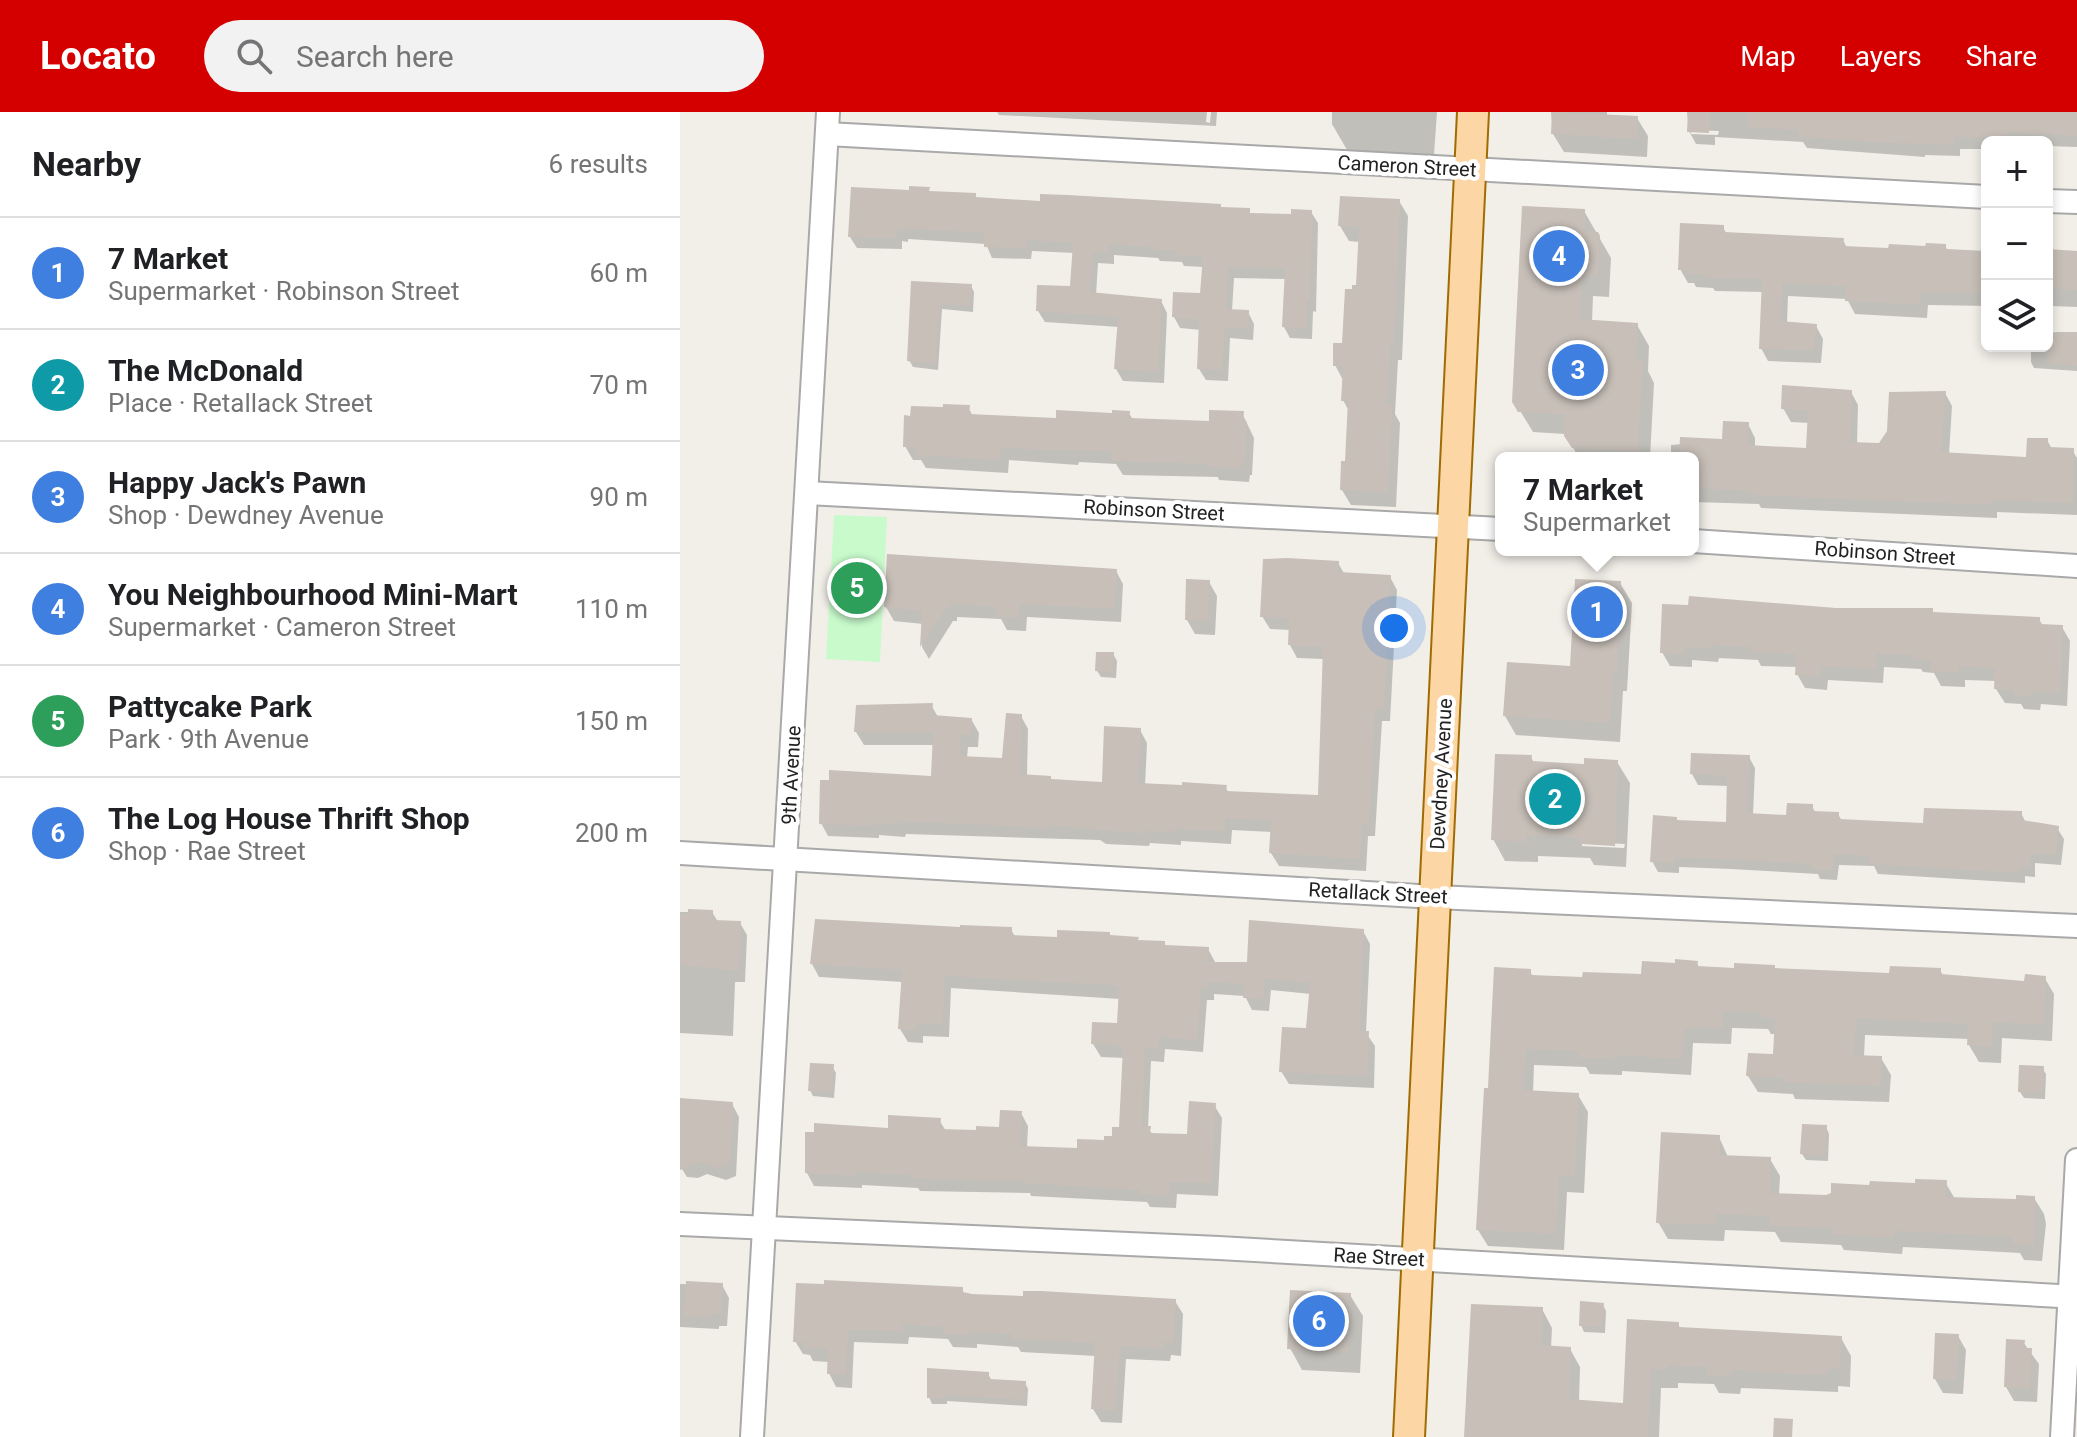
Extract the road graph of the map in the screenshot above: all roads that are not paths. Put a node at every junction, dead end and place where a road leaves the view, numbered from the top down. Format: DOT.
graph roads {
  1 [pos="1473,112"];
  2 [pos="828,123"];
  3 [pos="1470,169"];
  4 [pos="1981,197"];
  5 [pos="2053,201"];
  6 [pos="2077,202"];
  7 [pos="807,493"];
  8 [pos="1453,527"];
  9 [pos="1495,529"];
  10 [pos="1699,541"];
  11 [pos="2077,566"];
  12 [pos="680,853"];
  13 [pos="786,859"];
  14 [pos="1435,897"];
  15 [pos="2077,926"];
  16 [pos="2077,1160"];
  17 [pos="680,1224"];
  18 [pos="764,1229"];
  19 [pos="1417,1260"];
  20 [pos="2073,1297"];
  21 [pos="752,1437"];
  22 [pos="1409,1437"];
  23 [pos="2062,1437"];
  1 -- 3 [label="main road, Dewdney Avenue"];
  2 -- 3 [label="street, Cameron Street"];
  2 -- 7 [label="street, 9th Avenue"];
  3 -- 4 [label="street, Cameron Street"];
  3 -- 8 [label="main road, Dewdney Avenue"];
  5 -- 6 [label="street"];
  7 -- 8 [label="street, Robinson Street"];
  7 -- 13 [label="street, 9th Avenue"];
  8 -- 9 [label="street, Robinson Street"];
  8 -- 14 [label="main road, Dewdney Avenue"];
  10 -- 11 [label="street, Robinson Street"];
  12 -- 13 [label="street, Retallack Street"];
  13 -- 14 [label="street, Retallack Street"];
  13 -- 18 [label="street, 9th Avenue"];
  14 -- 15 [label="street, Retallack Street"];
  14 -- 19 [label="main road, Dewdney Avenue"];
  16 -- 20 [label="street"];
  17 -- 18 [label="street, Rae Street"];
  18 -- 19 [label="street, Rae Street"];
  18 -- 21 [label="street, 9th Avenue"];
  19 -- 20 [label="street, Rae Street"];
  19 -- 22 [label="main road, Dewdney Avenue"];
  20 -- 23 [label="street"];
}
